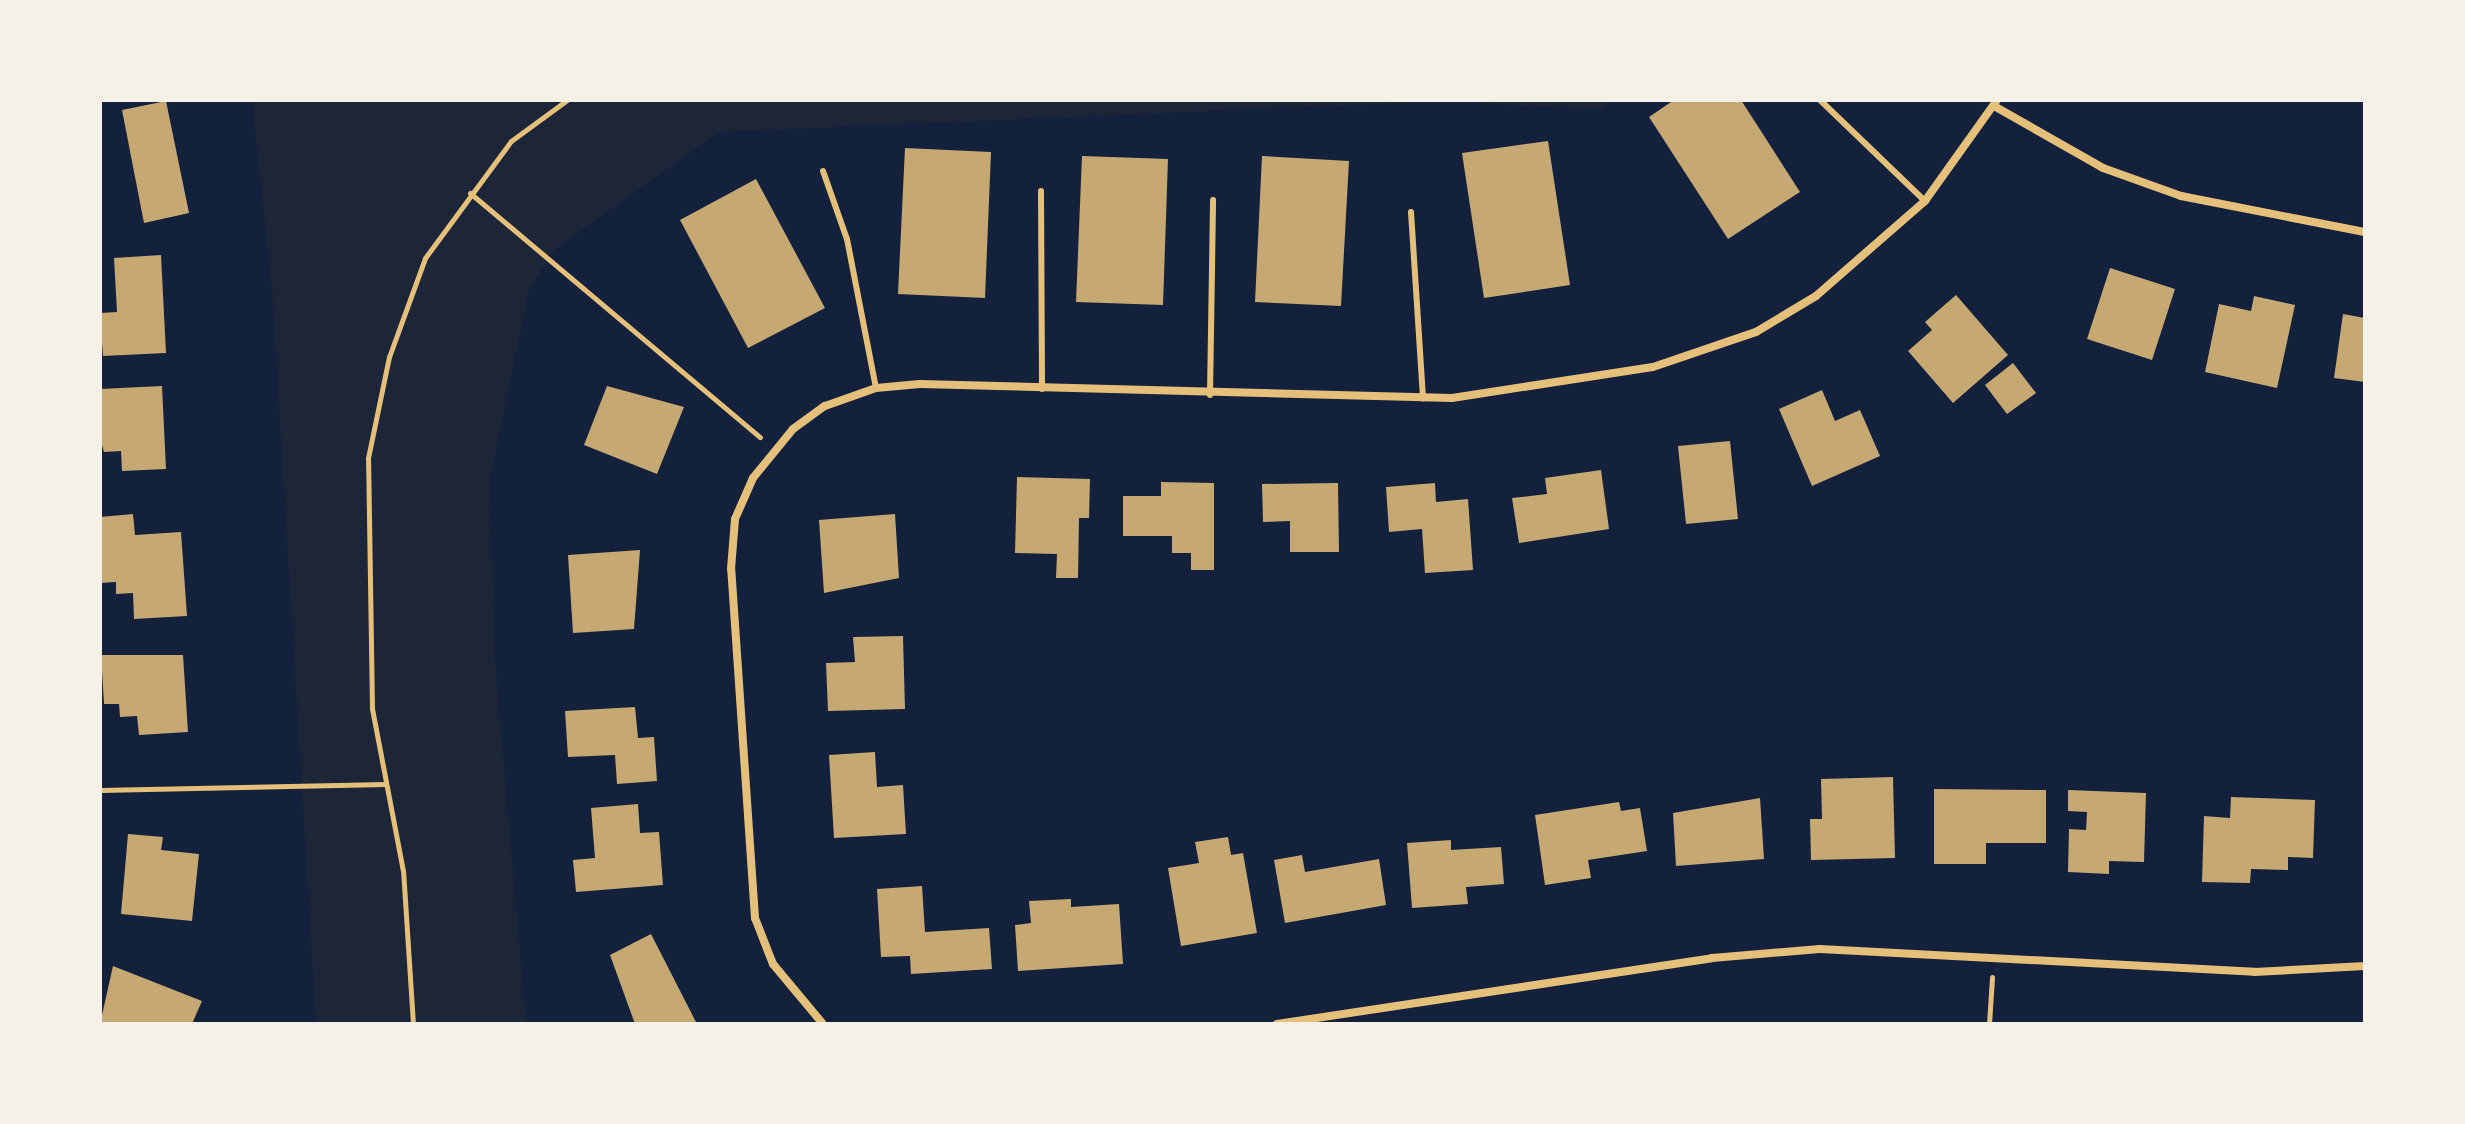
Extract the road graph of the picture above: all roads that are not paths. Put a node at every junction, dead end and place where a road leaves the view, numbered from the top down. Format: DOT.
graph roads {
  1 [pos="1820,100"];
  2 [pos="1996,103"];
  3 [pos="823,171"];
  4 [pos="1041,191"];
  5 [pos="1213,200"];
  6 [pos="1925,201"];
  7 [pos="1411,212"];
  8 [pos="2365,232"];
  9 [pos="876,388"];
  10 [pos="1042,389"];
  11 [pos="1210,395"];
  12 [pos="1423,399"];
  13 [pos="2365,966"];
  14 [pos="823,1024"];
  15 [pos="1277,1024"];
  1 -- 6 [label="lane"];
  2 -- 6 [label="street"];
  2 -- 8 [label="street"];
  3 -- 9 [label="lane"];
  4 -- 10 [label="lane"];
  5 -- 11 [label="lane"];
  6 -- 12 [label="street"];
  7 -- 12 [label="lane"];
  9 -- 10 [label="street"];
  9 -- 14 [label="street"];
  10 -- 11 [label="street"];
  11 -- 12 [label="street"];
  13 -- 15 [label="street"];
}
